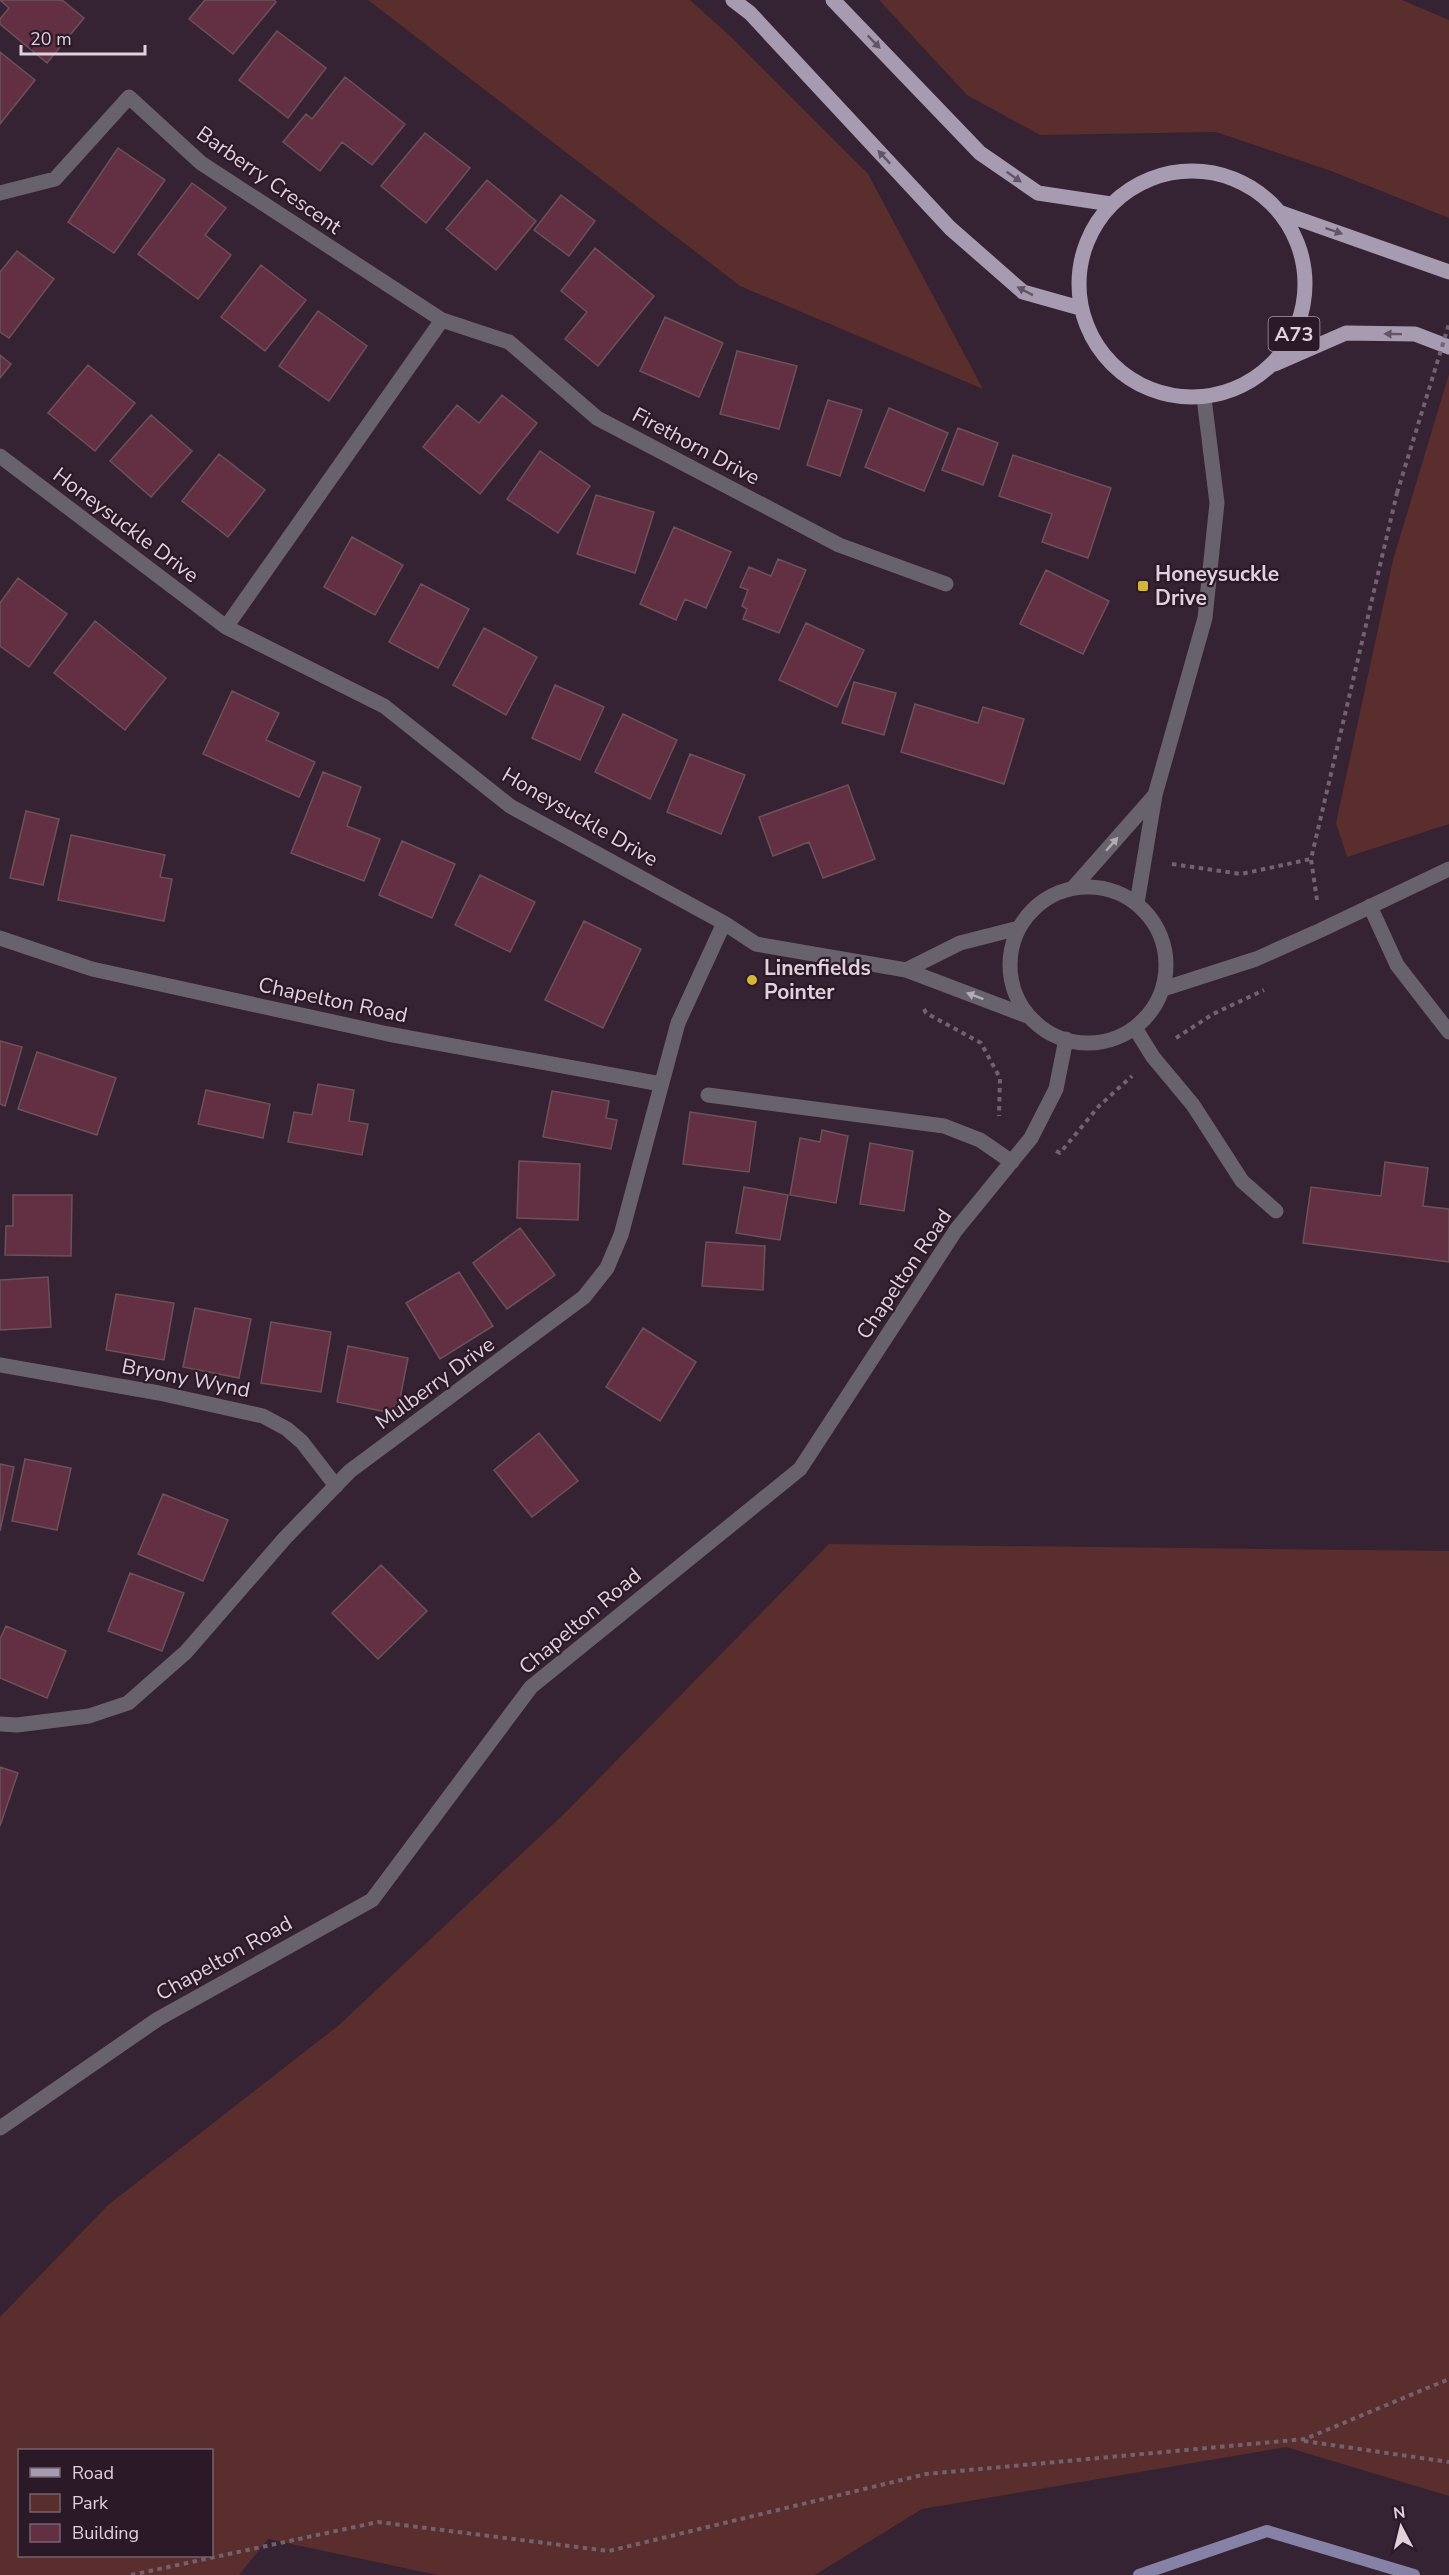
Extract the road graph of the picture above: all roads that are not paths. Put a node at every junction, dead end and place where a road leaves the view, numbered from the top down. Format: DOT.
graph roads {
  1 [pos="733,0"];
  2 [pos="833,0"];
  3 [pos="0,193"];
  4 [pos="1111,204"];
  5 [pos="1279,212"];
  6 [pos="1449,272"];
  7 [pos="1080,308"];
  8 [pos="442,320"];
  9 [pos="1449,347"];
  10 [pos="1272,365"];
  11 [pos="1204,398"];
  12 [pos="0,456"];
  13 [pos="946,584"];
  14 [pos="226,627"];
  15 [pos="1155,795"];
  16 [pos="1449,869"];
  17 [pos="1073,888"];
  18 [pos="1137,903"];
  19 [pos="1370,906"];
  20 [pos="724,923"];
  21 [pos="1019,928"];
  22 [pos="0,938"];
  23 [pos="906,970"];
  24 [pos="1163,989"];
  25 [pos="1030,1017"];
  26 [pos="1135,1028"];
  27 [pos="1449,1032"];
  28 [pos="1066,1040"];
  29 [pos="661,1084"];
  30 [pos="708,1095"];
  31 [pos="1012,1162"];
  32 [pos="1276,1211"];
  33 [pos="0,1365"];
  34 [pos="336,1486"];
  35 [pos="0,1724"];
  36 [pos="0,2128"];
  7 -- 1 [label="main road, one-way"];
  2 -- 4 [label="main road, one-way"];
  3 -- 8 [label="street, Barberry Crescent"];
  4 -- 5 [label="main road, A73"];
  4 -- 7 [label="main road, A73"];
  5 -- 6 [label="main road, A73, one-way"];
  5 -- 10 [label="main road, A73"];
  7 -- 11 [label="main road, A73"];
  8 -- 13 [label="street, Firethorn Drive"];
  8 -- 14 [label="street"];
  9 -- 10 [label="main road, A73, one-way"];
  10 -- 11 [label="main road, A73"];
  11 -- 15 [label="street"];
  12 -- 14 [label="street, Honeysuckle Drive"];
  14 -- 20 [label="street, Honeysuckle Drive"];
  17 -- 15 [label="street, one-way"];
  15 -- 18 [label="street"];
  16 -- 19 [label="street"];
  17 -- 18 [label="street"];
  17 -- 21 [label="street"];
  18 -- 24 [label="street"];
  19 -- 24 [label="street"];
  19 -- 27 [label="street"];
  20 -- 23 [label="street, Honeysuckle Drive"];
  20 -- 29 [label="street, Mulberry Drive"];
  21 -- 23 [label="street"];
  21 -- 25 [label="street"];
  22 -- 29 [label="street, Chapelton Road"];
  25 -- 23 [label="street, Honeysuckle Drive, one-way"];
  24 -- 26 [label="street"];
  25 -- 28 [label="street"];
  26 -- 28 [label="street"];
  26 -- 32 [label="street"];
  28 -- 31 [label="street, Chapelton Road"];
  29 -- 34 [label="street, Mulberry Drive"];
  30 -- 31 [label="street"];
  31 -- 36 [label="street, Chapelton Road"];
  33 -- 34 [label="street, Bryony Wynd"];
  34 -- 35 [label="street, Mulberry Drive"];
}
